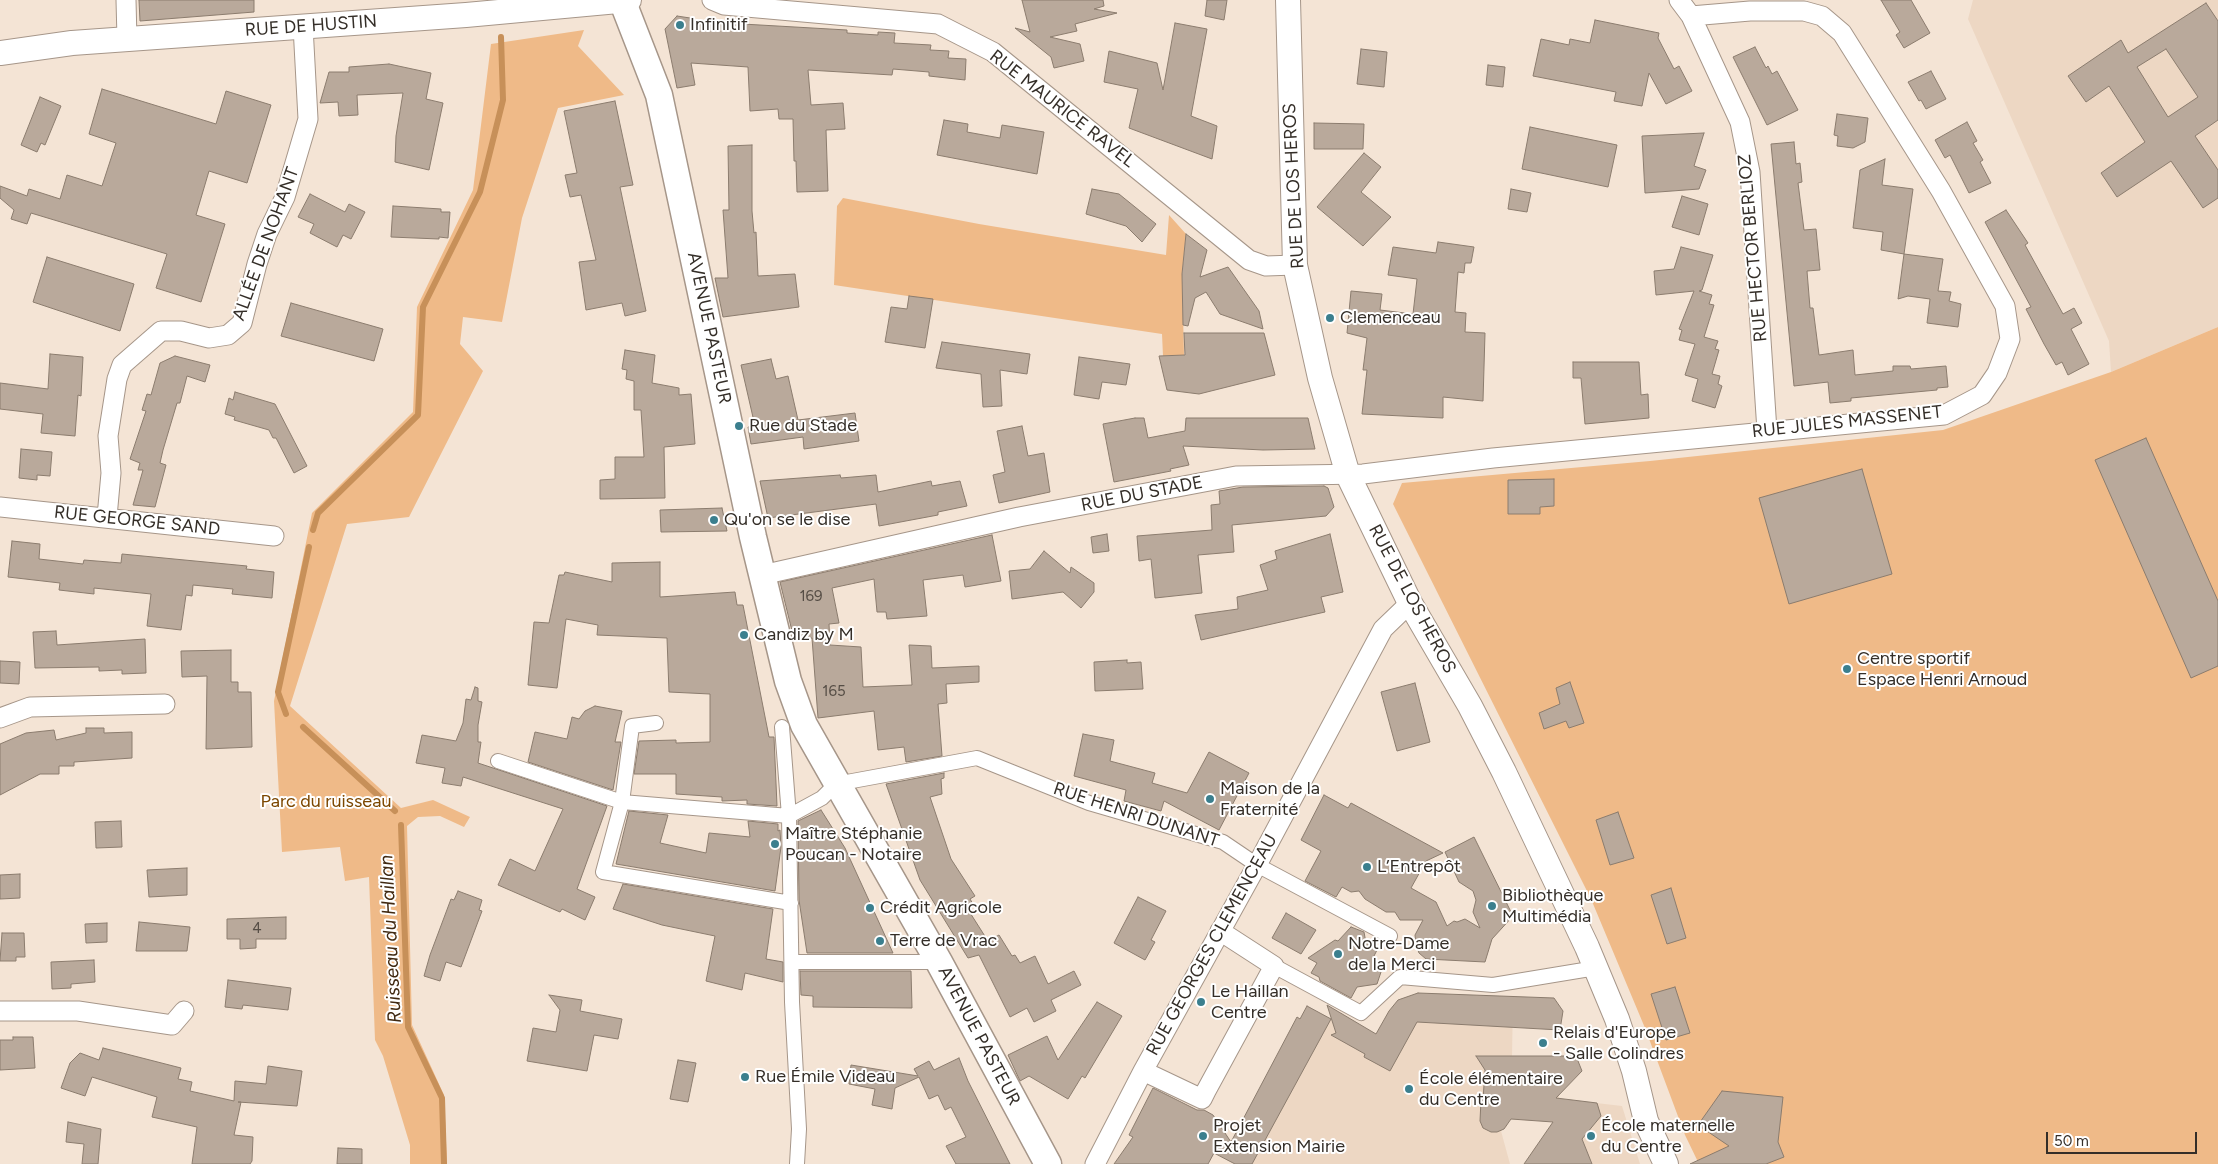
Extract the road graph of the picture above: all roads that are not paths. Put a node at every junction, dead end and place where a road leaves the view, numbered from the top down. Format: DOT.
graph roads {
  1 [pos="126,0"];
  2 [pos="712,0"];
  3 [pos="1288,0"];
  4 [pos="1679,0"];
  5 [pos="625,1"];
  6 [pos="1691,16"];
  7 [pos="303,26"];
  8 [pos="127,39"];
  9 [pos="0,54"];
  10 [pos="1296,266"];
  11 [pos="1767,430"];
  12 [pos="1348,475"];
  13 [pos="0,507"];
  14 [pos="107,517"];
  15 [pos="274,536"];
  16 [pos="762,575"];
  17 [pos="1410,603"];
  18 [pos="165,704"];
  19 [pos="0,718"];
  20 [pos="656,723"];
  21 [pos="782,727"];
  22 [pos="498,761"];
  23 [pos="836,784"];
  24 [pos="622,802"];
  25 [pos="789,816"];
  26 [pos="1257,865"];
  27 [pos="791,903"];
  28 [pos="1220,931"];
  29 [pos="1390,936"];
  30 [pos="792,962"];
  31 [pos="939,962"];
  32 [pos="1274,966"];
  33 [pos="1596,968"];
  34 [pos="0,1011"];
  35 [pos="184,1011"];
  36 [pos="1143,1071"];
  37 [pos="797,1164"];
  38 [pos="1048,1164"];
  39 [pos="1095,1164"];
  40 [pos="1666,1164"];
  1 -- 8 [label="street"];
  2 -- 10 [label="street, RUE MAURICE RAVEL"];
  3 -- 10 [label="street, RUE DE LOS HEROS"];
  4 -- 6 [label="street, RUE HECTOR BERLIOZ"];
  5 -- 7 [label="street, RUE DE HUSTIN"];
  5 -- 16 [label="main road, AVENUE PASTEUR"];
  6 -- 11 [label="street, RUE HECTOR BERLIOZ"];
  6 -- 11 [label="street, RUE JULES MASSENET"];
  7 -- 8 [label="street, RUE DE HUSTIN"];
  7 -- 14 [label="street, ALLÉE DE NOHANT"];
  8 -- 9 [label="street, RUE DE HUSTIN"];
  10 -- 12 [label="street, RUE DE LOS HEROS"];
  11 -- 12 [label="street, RUE JULES MASSENET"];
  12 -- 16 [label="street, RUE DU STADE"];
  12 -- 17 [label="street, RUE DE LOS HEROS"];
  13 -- 14 [label="street, RUE GEORGE SAND"];
  14 -- 15 [label="street, RUE GEORGE SAND"];
  16 -- 23 [label="main road, AVENUE PASTEUR"];
  17 -- 26 [label="street, RUE GEORGES CLEMENCEAU"];
  17 -- 33 [label="street, RUE DE LOS HEROS"];
  18 -- 19 [label="street"];
  20 -- 24 [label="street"];
  21 -- 25 [label="street"];
  22 -- 24 [label="street"];
  23 -- 25 [label="street"];
  23 -- 26 [label="street, RUE HENRI DUNANT"];
  23 -- 31 [label="main road, AVENUE PASTEUR"];
  24 -- 25 [label="street"];
  24 -- 27 [label="street"];
  25 -- 27 [label="street"];
  26 -- 28 [label="street, RUE GEORGES CLEMENCEAU"];
  26 -- 29 [label="street, RUE HENRI DUNANT"];
  27 -- 30 [label="street"];
  28 -- 32 [label="street"];
  28 -- 36 [label="street, RUE GEORGES CLEMENCEAU"];
  30 -- 31 [label="street"];
  30 -- 37 [label="street"];
  31 -- 38 [label="main road, AVENUE PASTEUR"];
  32 -- 33 [label="street"];
  32 -- 36 [label="street"];
  33 -- 40 [label="street, RUE DE LOS HEROS"];
  34 -- 35 [label="street"];
  36 -- 39 [label="street, RUE GEORGES CLEMENCEAU"];
}
